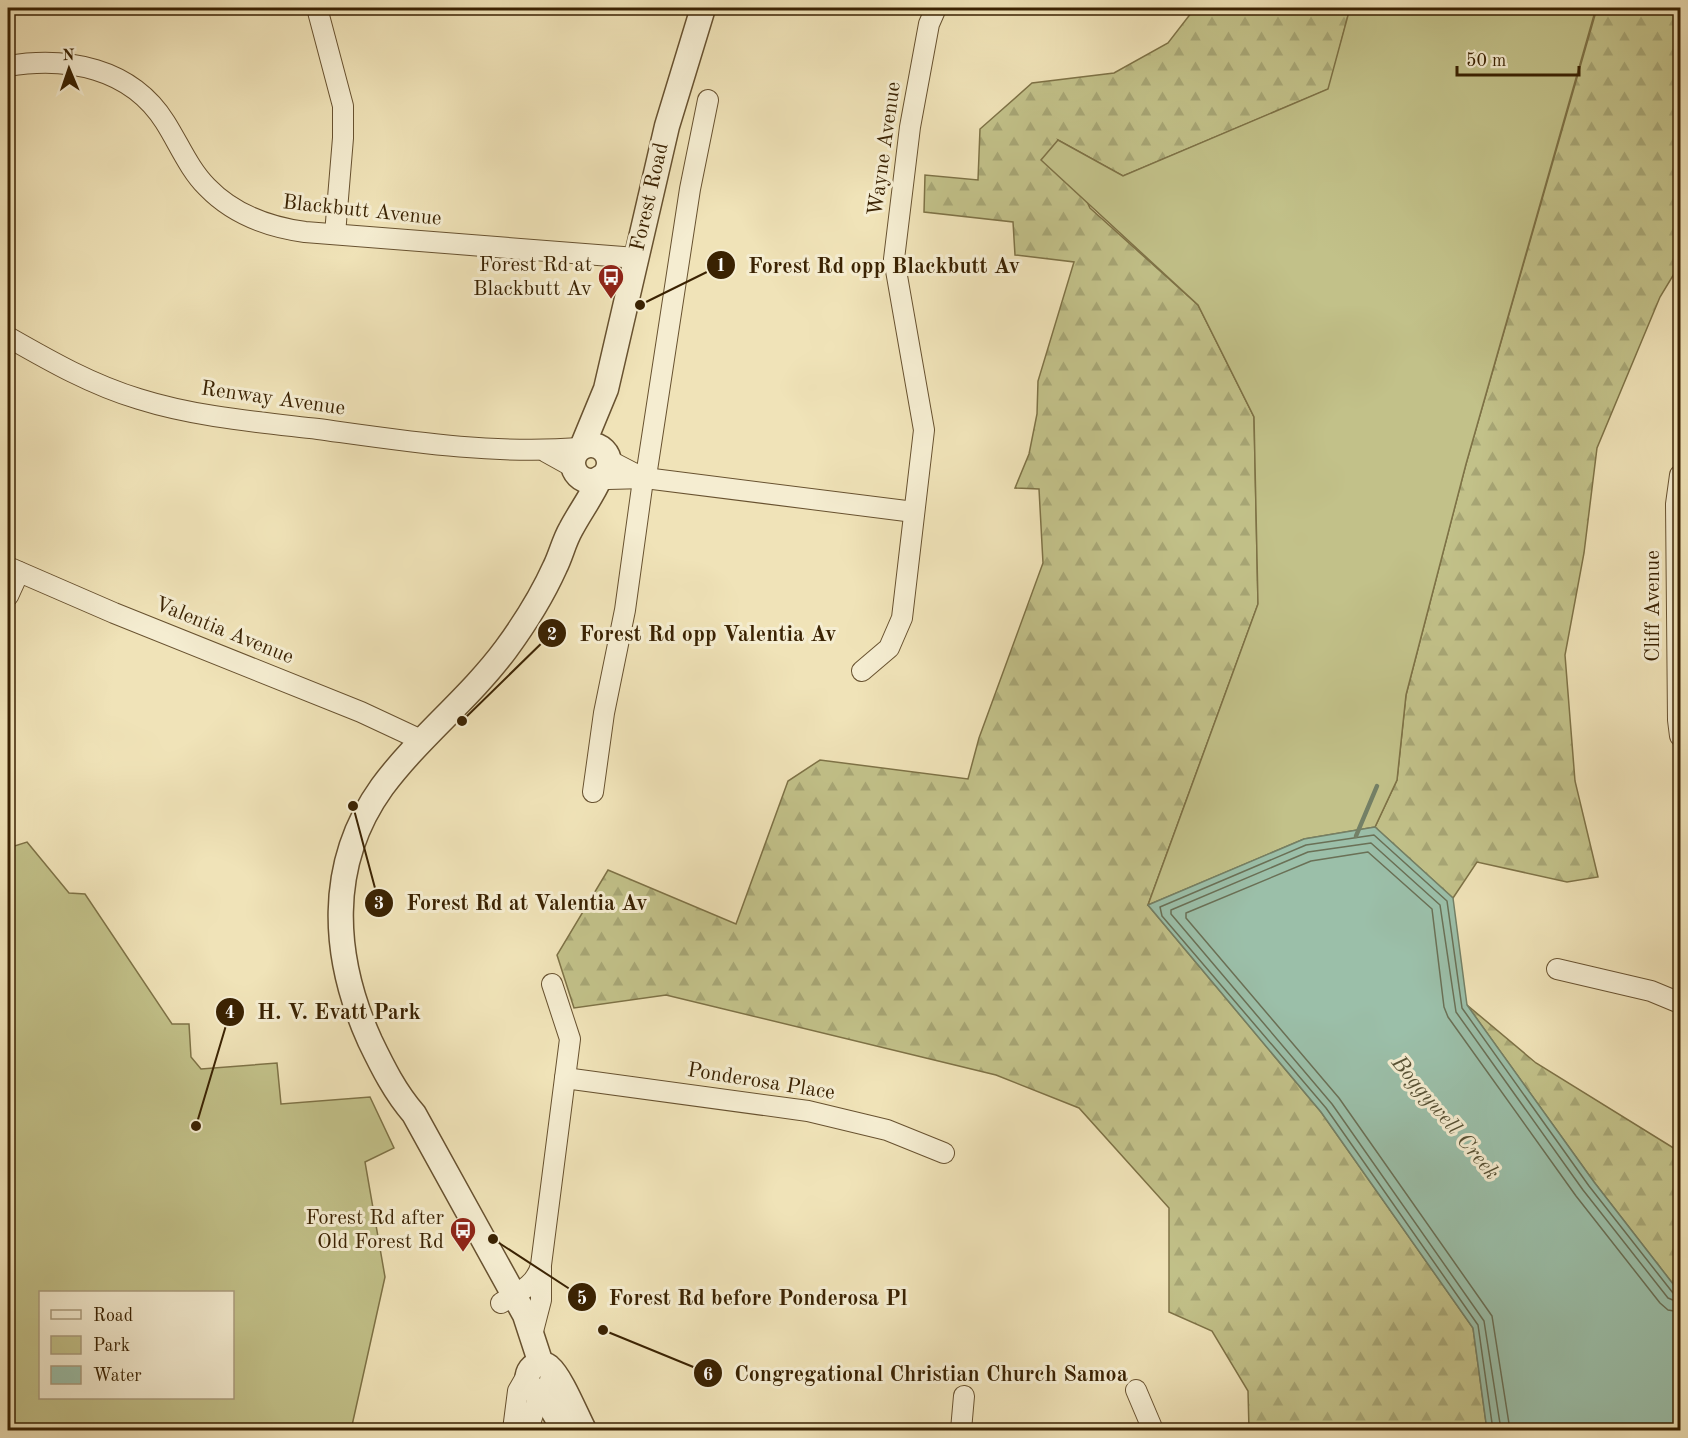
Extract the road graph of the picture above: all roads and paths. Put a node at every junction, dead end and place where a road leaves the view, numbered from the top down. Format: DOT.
graph roads {
  1 [pos="317,8"];
  2 [pos="702,8"];
  3 [pos="936,8"];
  4 [pos="8,66"];
  5 [pos="708,100"];
  6 [pos="335,234"];
  7 [pos="636,258"];
  8 [pos="8,338"];
  9 [pos="591,463"];
  10 [pos="1680,475"];
  11 [pos="645,478"];
  12 [pos="914,512"];
  13 [pos="13,570"];
  14 [pos="8,596"];
  15 [pos="862,671"];
  16 [pos="1680,736"];
  17 [pos="421,740"];
  18 [pos="593,792"];
  19 [pos="1557,969"];
  20 [pos="552,984"];
  21 [pos="1680,1003"];
  22 [pos="565,1078"];
  23 [pos="944,1153"];
  24 [pos="541,1265"];
  25 [pos="507,1299"];
  26 [pos="532,1335"];
  27 [pos="538,1379"];
  28 [pos="1136,1390"];
  29 [pos="963,1396"];
  30 [pos="562,1427"];
  31 [pos="513,1431"];
  32 [pos="528,1431"];
  33 [pos="534,1431"];
  34 [pos="584,1431"];
  35 [pos="961,1431"];
  36 [pos="1153,1431"];
  1 -- 6 [label="street"];
  2 -- 7 [label="street, Forest Road"];
  3 -- 12 [label="street, Wayne Avenue"];
  4 -- 6 [label="street, Blackbutt Avenue"];
  5 -- 11 [label="street, Forest Road"];
  6 -- 7 [label="street, Blackbutt Avenue"];
  7 -- 9 [label="street, Forest Road"];
  8 -- 9 [label="street, Renway Avenue"];
  9 -- 11 [label="street"];
  9 -- 17 [label="street"];
  10 -- 16 [label="street, Cliff Avenue"];
  11 -- 12 [label="street"];
  11 -- 18 [label="street, Forest Road"];
  12 -- 15 [label="street, Wayne Avenue"];
  13 -- 14 [label="street"];
  13 -- 17 [label="street, Valentia Avenue"];
  17 -- 25 [label="street"];
  19 -- 21 [label="street"];
  20 -- 22 [label="street"];
  22 -- 23 [label="street, Ponderosa Place"];
  22 -- 24 [label="street"];
  24 -- 25 [label="street"];
  24 -- 26 [label="street"];
  25 -- 26 [label="street"];
  25 -- 27 [label="street"];
  26 -- 27 [label="street"];
  27 -- 30 [label="street"];
  27 -- 31 [label="street"];
  27 -- 32 [label="street"];
  27 -- 34 [label="street"];
  28 -- 36 [label="street"];
  29 -- 35 [label="street"];
  30 -- 33 [label="street"];
}
